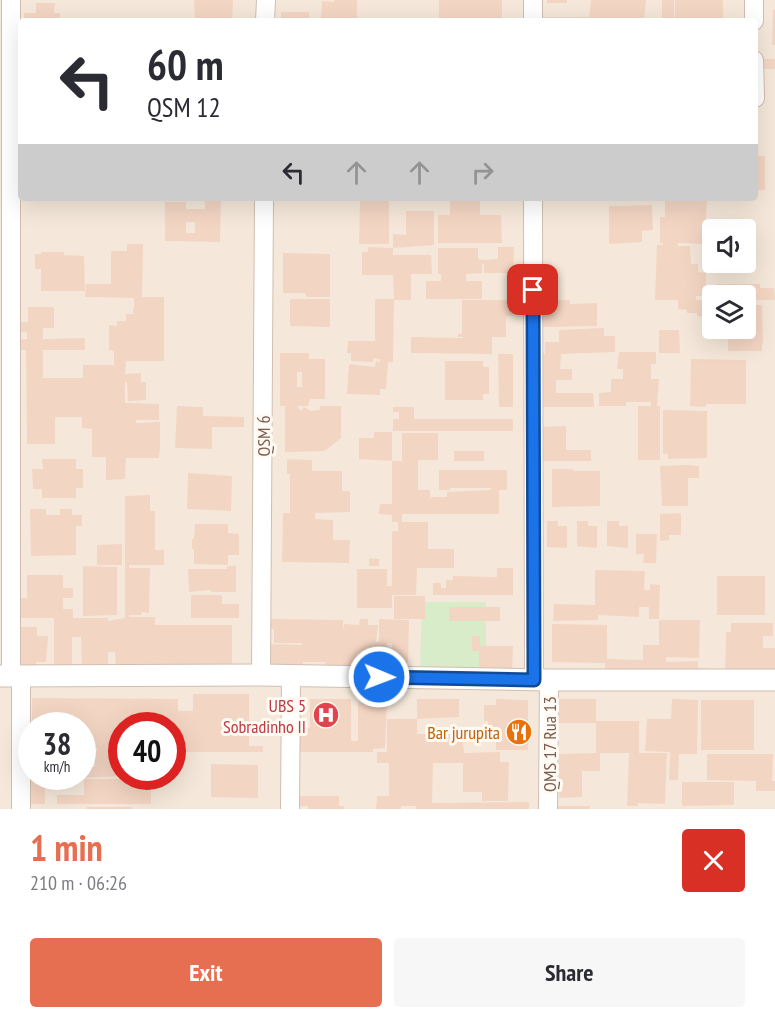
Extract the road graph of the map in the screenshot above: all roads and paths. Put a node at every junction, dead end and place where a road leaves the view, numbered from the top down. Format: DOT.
graph roads {
  1 [pos="11,0"];
  2 [pos="266,0"];
  3 [pos="533,0"];
  4 [pos="754,0"];
  5 [pos="265,18"];
  6 [pos="533,18"];
  7 [pos="754,18"];
  8 [pos="264,201"];
  9 [pos="533,201"];
  10 [pos="261,675"];
  11 [pos="291,675"];
  12 [pos="10,676"];
  13 [pos="542,680"];
  14 [pos="775,680"];
  15 [pos="21,809"];
  16 [pos="290,809"];
  17 [pos="548,809"];
  1 -- 12 [label="street"];
  2 -- 5 [label="street"];
  3 -- 6 [label="street"];
  4 -- 7 [label="street"];
  8 -- 10 [label="street, QSM 6"];
  9 -- 13 [label="street, QMS 17 Rua 13"];
  10 -- 11 [label="street"];
  10 -- 12 [label="street"];
  11 -- 13 [label="street"];
  11 -- 16 [label="street"];
  12 -- 15 [label="street"];
  13 -- 14 [label="street"];
  13 -- 17 [label="street, QMS 17 Rua 13"];
}
